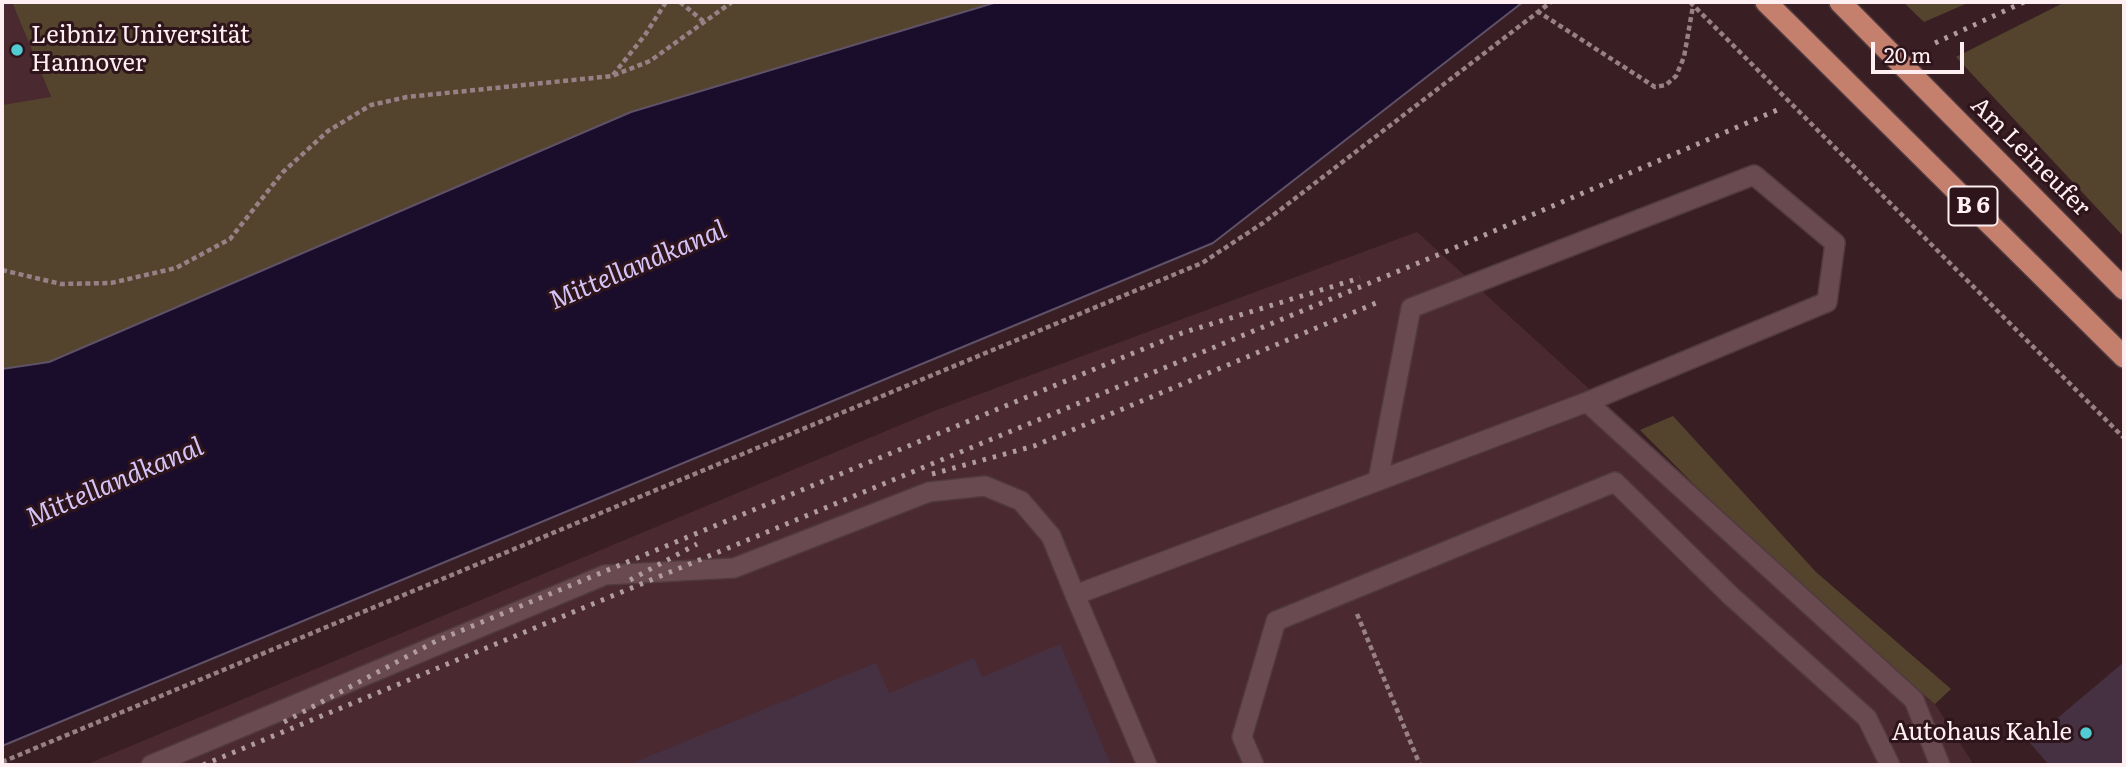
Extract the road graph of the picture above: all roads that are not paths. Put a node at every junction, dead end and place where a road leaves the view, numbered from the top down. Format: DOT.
graph roads {
  1 [pos="1766,2"];
  2 [pos="1840,2"];
  3 [pos="2124,289"];
  4 [pos="2124,357"];
  5 [pos="1587,402"];
  6 [pos="1378,480"];
  7 [pos="1075,595"];
  8 [pos="151,765"];
  9 [pos="1147,765"];
  10 [pos="1254,765"];
  11 [pos="1890,765"];
  12 [pos="1940,765"];
  1 -- 4 [label="highway, B 6"];
  2 -- 3 [label="highway, Am Leineufer / B 6"];
  5 -- 6 [label="lane"];
  5 -- 6 [label="lane"];
  5 -- 12 [label="lane"];
  6 -- 7 [label="lane"];
  7 -- 8 [label="lane"];
  7 -- 9 [label="lane"];
  10 -- 11 [label="lane"];
}
